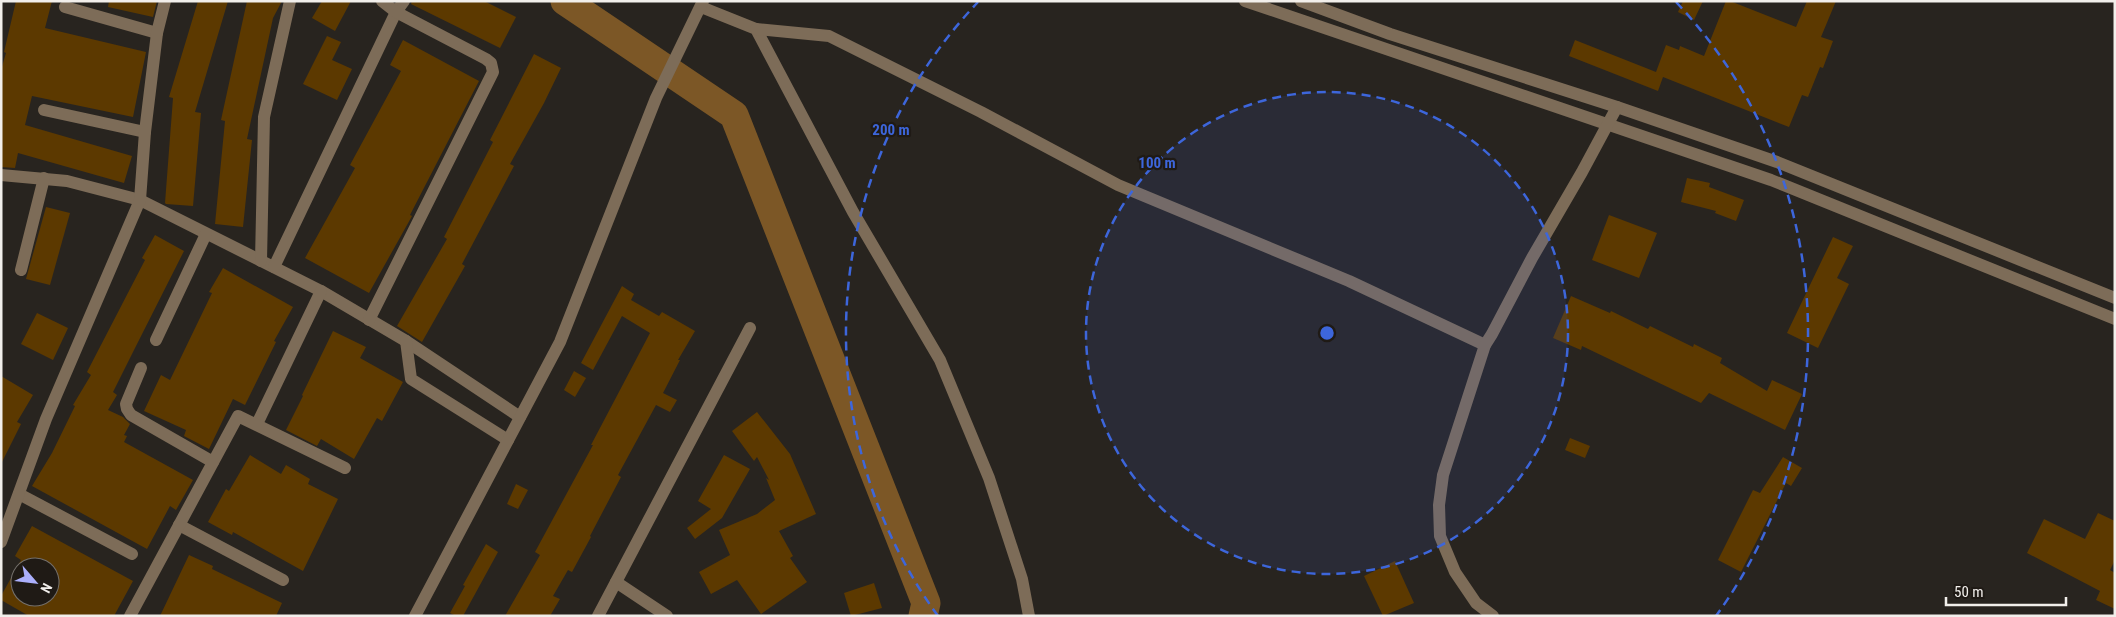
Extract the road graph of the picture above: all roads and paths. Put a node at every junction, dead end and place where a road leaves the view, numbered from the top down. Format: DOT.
graph roads {
  1 [pos="165,1"];
  2 [pos="290,1"];
  3 [pos="382,1"];
  4 [pos="1245,1"];
  5 [pos="1301,1"];
  6 [pos="702,4"];
  7 [pos="400,6"];
  8 [pos="65,7"];
  9 [pos="756,29"];
  10 [pos="157,33"];
  11 [pos="1617,106"];
  12 [pos="44,110"];
  13 [pos="1605,125"];
  14 [pos="145,132"];
  15 [pos="1,176"];
  16 [pos="44,178"];
  17 [pos="140,200"];
  18 [pos="206,234"];
  19 [pos="261,261"];
  20 [pos="274,267"];
  21 [pos="21,270"];
  22 [pos="320,292"];
  23 [pos="2115,298"];
  24 [pos="2115,319"];
  25 [pos="369,320"];
  26 [pos="750,328"];
  27 [pos="156,340"];
  28 [pos="406,341"];
  29 [pos="1485,345"];
  30 [pos="141,368"];
  31 [pos="520,416"];
  32 [pos="258,424"];
  33 [pos="508,440"];
  34 [pos="213,462"];
  35 [pos="345,468"];
  36 [pos="20,494"];
  37 [pos="179,525"];
  38 [pos="1,542"];
  39 [pos="132,554"];
  40 [pos="283,580"];
  41 [pos="616,582"];
  42 [pos="130,616"];
  43 [pos="414,616"];
  44 [pos="598,616"];
  45 [pos="667,616"];
  46 [pos="1029,616"];
  47 [pos="1493,616"];
  1 -- 10 [label="street"];
  2 -- 19 [label="street"];
  3 -- 7 [label="street"];
  4 -- 13 [label="street"];
  5 -- 11 [label="street"];
  6 -- 9 [label="street"];
  6 -- 31 [label="street"];
  7 -- 20 [label="street"];
  7 -- 25 [label="street"];
  8 -- 10 [label="street"];
  9 -- 29 [label="street"];
  9 -- 46 [label="street"];
  10 -- 14 [label="street"];
  11 -- 13 [label="street"];
  11 -- 23 [label="street"];
  12 -- 14 [label="street"];
  13 -- 24 [label="street"];
  13 -- 29 [label="street"];
  14 -- 17 [label="street"];
  15 -- 16 [label="street"];
  16 -- 17 [label="street"];
  16 -- 21 [label="street"];
  17 -- 18 [label="street"];
  17 -- 36 [label="street"];
  18 -- 19 [label="street"];
  18 -- 27 [label="street"];
  19 -- 20 [label="street"];
  20 -- 22 [label="street"];
  22 -- 25 [label="street"];
  22 -- 32 [label="street"];
  25 -- 28 [label="street"];
  26 -- 41 [label="street"];
  28 -- 31 [label="street"];
  28 -- 33 [label="street"];
  29 -- 47 [label="street"];
  30 -- 34 [label="street"];
  31 -- 33 [label="street"];
  32 -- 34 [label="street"];
  32 -- 35 [label="street"];
  33 -- 43 [label="street"];
  34 -- 37 [label="street"];
  36 -- 38 [label="street"];
  36 -- 39 [label="street"];
  37 -- 40 [label="street"];
  37 -- 42 [label="street"];
  41 -- 44 [label="street"];
  41 -- 45 [label="street"];
}
